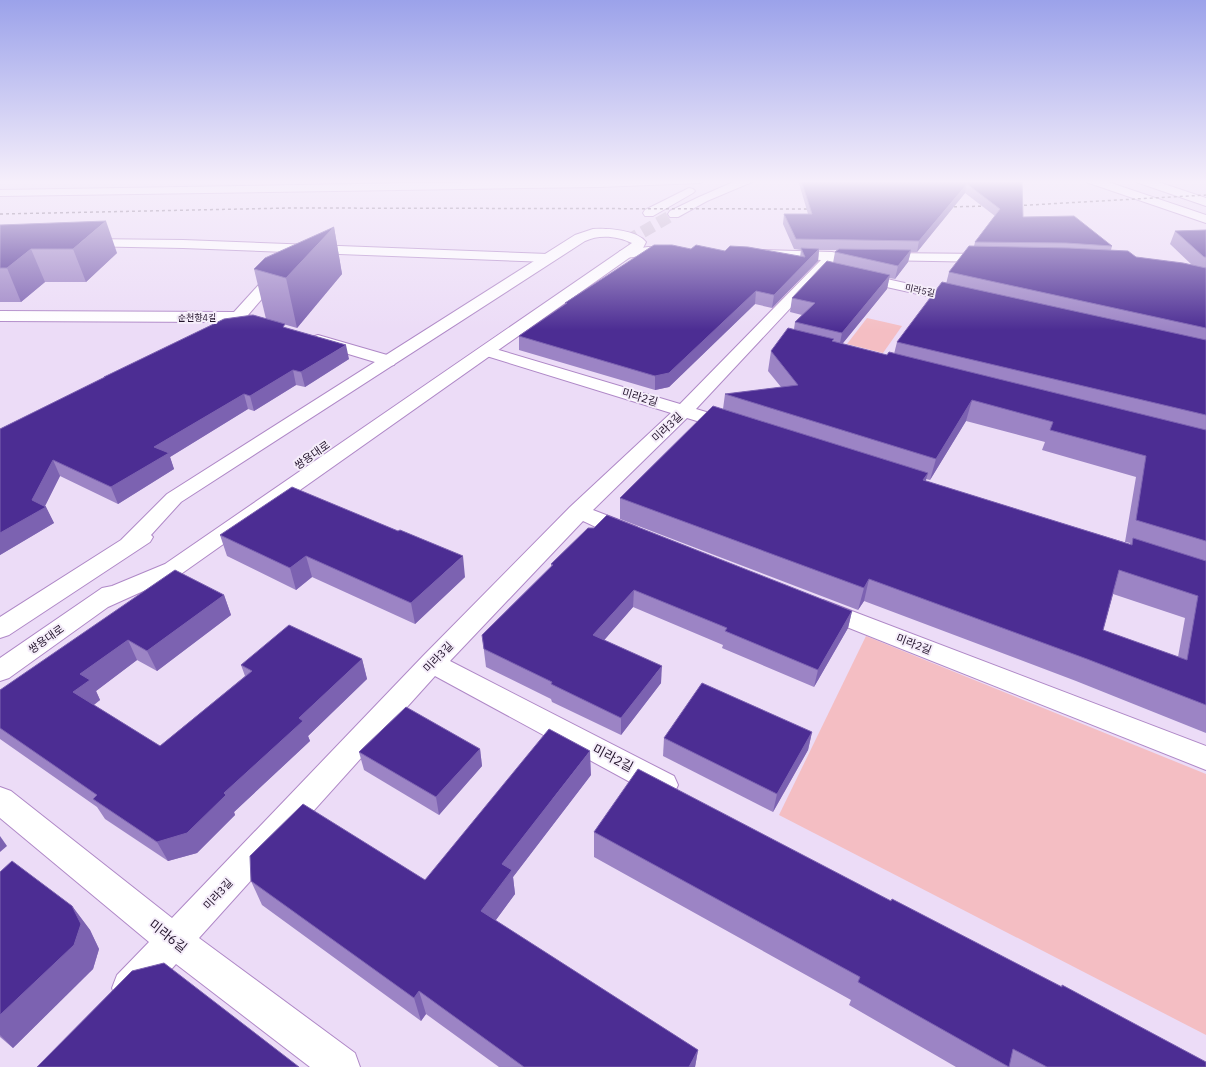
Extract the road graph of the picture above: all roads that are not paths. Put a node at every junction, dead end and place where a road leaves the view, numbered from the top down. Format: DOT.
graph roads {
  1 [pos="624,242"];
  2 [pos="69,244"];
  3 [pos="300,248"];
  4 [pos="748,253"];
  5 [pos="864,257"];
  6 [pos="548,258"];
  7 [pos="1007,258"];
  8 [pos="836,265"];
  9 [pos="977,303"];
  10 [pos="0,316"];
  11 [pos="238,317"];
  12 [pos="279,329"];
  13 [pos="210,330"];
  14 [pos="308,337"];
  15 [pos="486,351"];
  16 [pos="388,361"];
  17 [pos="685,410"];
  18 [pos="745,430"];
  19 [pos="578,512"];
  20 [pos="652,541"];
  21 [pos="130,544"];
  22 [pos="800,599"];
  23 [pos="98,602"];
  24 [pos="0,629"];
  25 [pos="432,663"];
  26 [pos="0,671"];
  27 [pos="1206,758"];
  28 [pos="684,796"];
  29 [pos="0,800"];
  30 [pos="174,941"];
  31 [pos="114,1004"];
  32 [pos="341,1067"];
  1 -- 1 [label="street"];
  1 -- 6 [label="street"];
  1 -- 15 [label="street"];
  1 -- 21 [label="street, 쌍용대로"];
  1 -- 23 [label="street, 쌍용대로"];
  2 -- 3 [label="street"];
  3 -- 6 [label="street"];
  3 -- 11 [label="street"];
  4 -- 8 [label="street, 미라5길"];
  5 -- 7 [label="street"];
  6 -- 16 [label="street"];
  8 -- 9 [label="street, 미라5길"];
  8 -- 17 [label="street, 미라3길"];
  10 -- 11 [label="street, 순천향4길"];
  11 -- 12 [label="street, 순천향4길"];
  11 -- 13 [label="street"];
  14 -- 16 [label="street"];
  15 -- 17 [label="street, 미라2길"];
  15 -- 23 [label="street"];
  16 -- 21 [label="street"];
  17 -- 18 [label="street, 미라2길"];
  17 -- 19 [label="street, 미라3길"];
  19 -- 20 [label="street"];
  19 -- 25 [label="street, 미라3길"];
  21 -- 24 [label="street, 쌍용대로"];
  22 -- 27 [label="street, 미라2길"];
  23 -- 26 [label="street, 쌍용대로"];
  25 -- 28 [label="street, 미라2길"];
  25 -- 30 [label="street, 미라3길"];
  29 -- 30 [label="street, 미라6길"];
  30 -- 31 [label="street, 미라3길"];
  30 -- 32 [label="street, 미라6길"];
}
